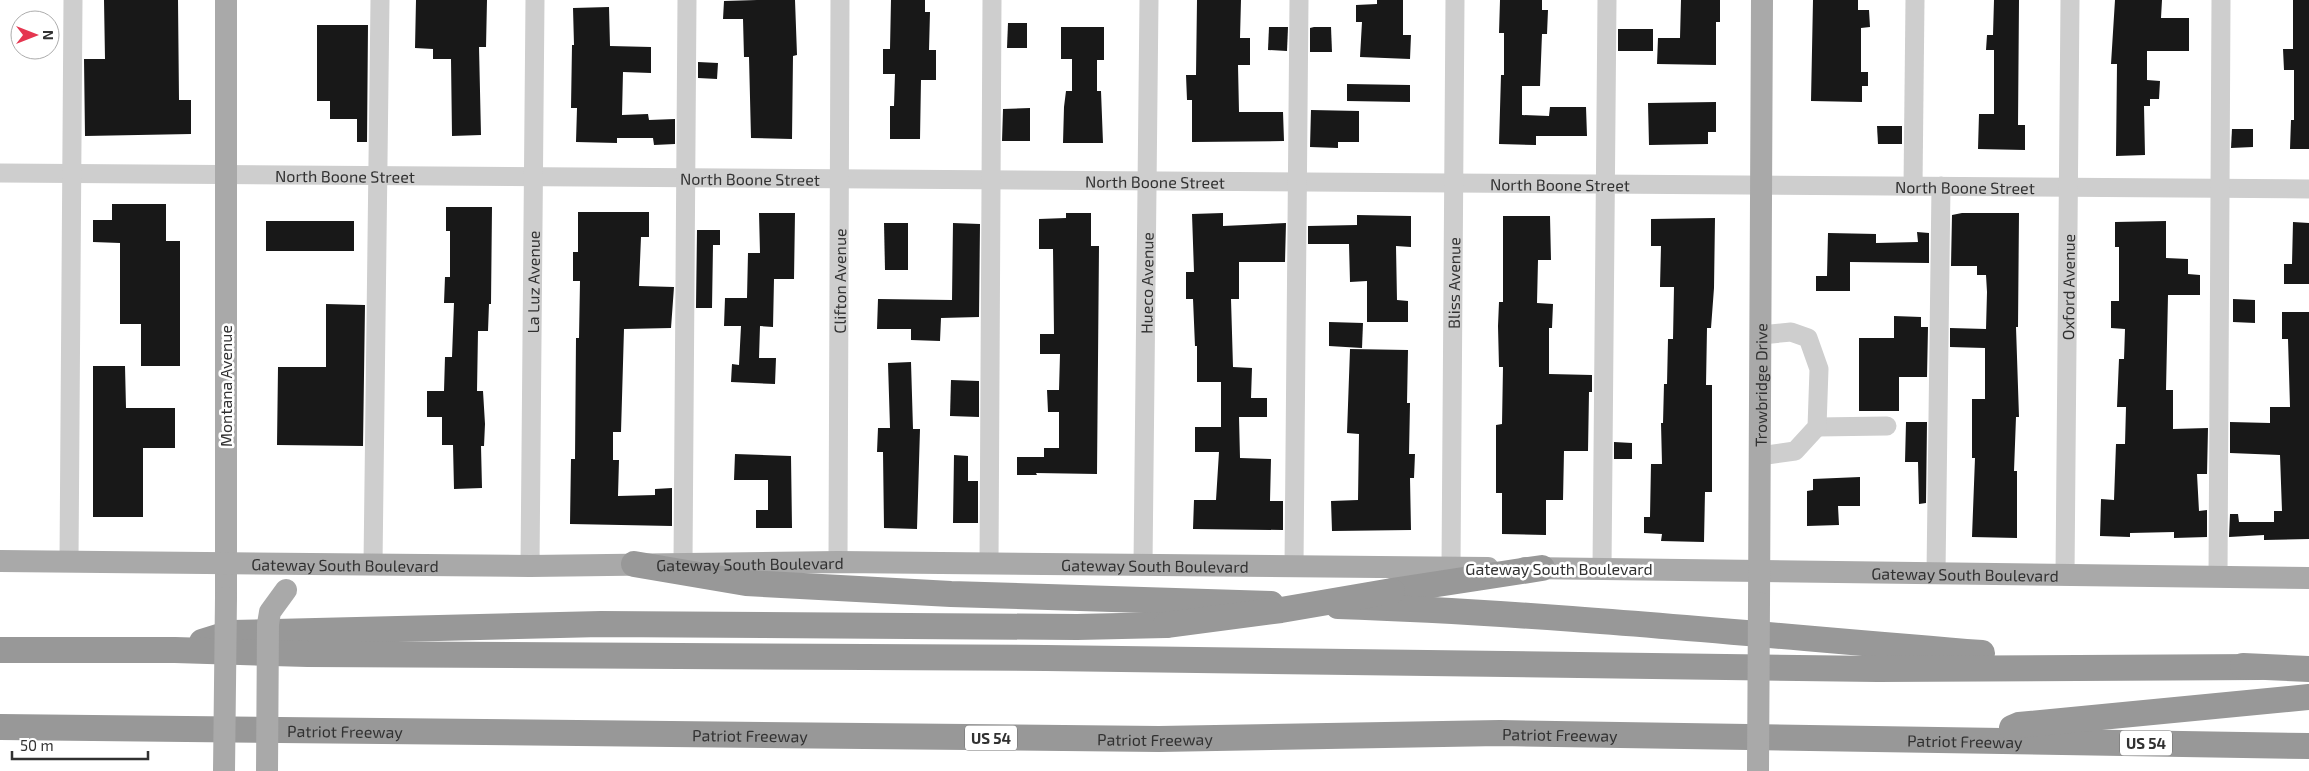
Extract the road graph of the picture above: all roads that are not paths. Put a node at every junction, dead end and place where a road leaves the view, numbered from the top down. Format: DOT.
graph roads {
  1 [pos="73,0"];
  2 [pos="226,0"];
  3 [pos="380,0"];
  4 [pos="535,0"];
  5 [pos="688,0"];
  6 [pos="840,0"];
  7 [pos="992,0"];
  8 [pos="1149,0"];
  9 [pos="1299,0"];
  10 [pos="1455,0"];
  11 [pos="1607,0"];
  12 [pos="1762,0"];
  13 [pos="1915,0"];
  14 [pos="2070,0"];
  15 [pos="2221,0"];
  16 [pos="0,173"];
  17 [pos="72,174"];
  18 [pos="225,175"];
  19 [pos="378,175"];
  20 [pos="533,176"];
  21 [pos="686,177"];
  22 [pos="839,178"];
  23 [pos="990,181"];
  24 [pos="1146,181"];
  25 [pos="1299,182"];
  26 [pos="1454,183"];
  27 [pos="1605,184"];
  28 [pos="1761,185"];
  29 [pos="1913,186"];
  30 [pos="1941,186"];
  31 [pos="2068,187"];
  32 [pos="2219,188"];
  33 [pos="2309,189"];
  34 [pos="1761,335"];
  35 [pos="1887,426"];
  36 [pos="1816,427"];
  37 [pos="1760,456"];
  38 [pos="0,561"];
  39 [pos="69,561"];
  40 [pos="225,562"];
  41 [pos="838,562"];
  42 [pos="683,563"];
  43 [pos="316,564"];
  44 [pos="373,564"];
  45 [pos="634,564"];
  46 [pos="989,564"];
  47 [pos="1143,565"];
  48 [pos="530,566"];
  49 [pos="1294,566"];
  50 [pos="1450,568"];
  51 [pos="1542,568"];
  52 [pos="1602,568"];
  53 [pos="1760,570"];
  54 [pos="1936,573"];
  55 [pos="2065,576"];
  56 [pos="2218,577"];
  57 [pos="2309,578"];
  58 [pos="0,650"];
  59 [pos="175,650"];
  60 [pos="2260,667"];
  61 [pos="2309,669"];
  62 [pos="2309,697"];
  63 [pos="0,727"];
  64 [pos="1983,740"];
  65 [pos="2309,746"];
  66 [pos="224,771"];
  67 [pos="267,771"];
  68 [pos="1758,771"];
  1 -- 17 [label="street"];
  2 -- 18 [label="main road, Montana Avenue"];
  3 -- 19 [label="street"];
  4 -- 20 [label="street, La Luz Avenue"];
  5 -- 21 [label="street"];
  6 -- 22 [label="street, Clifton Avenue"];
  7 -- 23 [label="street"];
  8 -- 24 [label="street, Hueco Avenue"];
  9 -- 25 [label="street"];
  10 -- 26 [label="street, Bliss Avenue"];
  11 -- 27 [label="street"];
  12 -- 28 [label="main road, Trowbridge Drive"];
  13 -- 29 [label="street"];
  14 -- 31 [label="street, Oxford Avenue"];
  15 -- 32 [label="street"];
  16 -- 17 [label="street, North Boone Street"];
  17 -- 18 [label="street, North Boone Street"];
  17 -- 39 [label="street"];
  18 -- 19 [label="street, North Boone Street"];
  18 -- 40 [label="main road, Montana Avenue"];
  19 -- 20 [label="street, North Boone Street"];
  19 -- 44 [label="street"];
  20 -- 21 [label="street, North Boone Street"];
  20 -- 48 [label="street, La Luz Avenue"];
  21 -- 22 [label="street, North Boone Street"];
  21 -- 42 [label="street"];
  22 -- 23 [label="street, North Boone Street"];
  22 -- 41 [label="street, Clifton Avenue"];
  23 -- 24 [label="street, North Boone Street"];
  23 -- 46 [label="street"];
  24 -- 25 [label="street, North Boone Street"];
  24 -- 47 [label="street, Hueco Avenue"];
  25 -- 26 [label="street, North Boone Street"];
  25 -- 49 [label="street"];
  26 -- 27 [label="street, North Boone Street"];
  26 -- 50 [label="street, Bliss Avenue"];
  27 -- 28 [label="street, North Boone Street"];
  27 -- 52 [label="street"];
  28 -- 29 [label="street, North Boone Street"];
  28 -- 34 [label="main road, Trowbridge Drive"];
  29 -- 30 [label="street, North Boone Street"];
  30 -- 31 [label="street, North Boone Street"];
  30 -- 54 [label="street"];
  31 -- 32 [label="street, North Boone Street"];
  31 -- 55 [label="street, Oxford Avenue"];
  32 -- 33 [label="street, North Boone Street"];
  32 -- 56 [label="street"];
  34 -- 36 [label="street"];
  34 -- 37 [label="main road, Trowbridge Drive"];
  35 -- 36 [label="street"];
  36 -- 37 [label="street"];
  37 -- 53 [label="main road, Trowbridge Drive"];
  38 -- 39 [label="main road, Gateway South Boulevard"];
  39 -- 40 [label="main road, Gateway South Boulevard"];
  40 -- 43 [label="main road, Gateway South Boulevard"];
  40 -- 66 [label="main road, Montana Avenue, bridge"];
  41 -- 42 [label="main road, Gateway South Boulevard"];
  41 -- 46 [label="main road, Gateway South Boulevard"];
  42 -- 45 [label="main road, Gateway South Boulevard"];
  43 -- 44 [label="main road, Gateway South Boulevard"];
  43 -- 67 [label="main road, bridge"];
  44 -- 48 [label="main road, Gateway South Boulevard"];
  45 -- 48 [label="main road, Gateway South Boulevard"];
  45 -- 60 [label="highway"];
  46 -- 47 [label="main road, Gateway South Boulevard"];
  47 -- 49 [label="main road, Gateway South Boulevard"];
  49 -- 50 [label="main road, Gateway South Boulevard"];
  50 -- 51 [label="main road, Gateway South Boulevard"];
  51 -- 52 [label="main road, Gateway South Boulevard"];
  51 -- 59 [label="highway, bridge"];
  52 -- 53 [label="main road, Gateway South Boulevard"];
  53 -- 54 [label="main road, Gateway South Boulevard"];
  53 -- 68 [label="main road, Trowbridge Drive, bridge"];
  54 -- 55 [label="main road, Gateway South Boulevard"];
  55 -- 56 [label="main road, Gateway South Boulevard"];
  56 -- 57 [label="main road, Gateway South Boulevard"];
  58 -- 59 [label="highway"];
  59 -- 60 [label="highway"];
  60 -- 61 [label="highway"];
  62 -- 64 [label="highway"];
  63 -- 64 [label="highway, Patriot Freeway / US 54"];
  64 -- 65 [label="highway, Patriot Freeway / US 54"];
}
